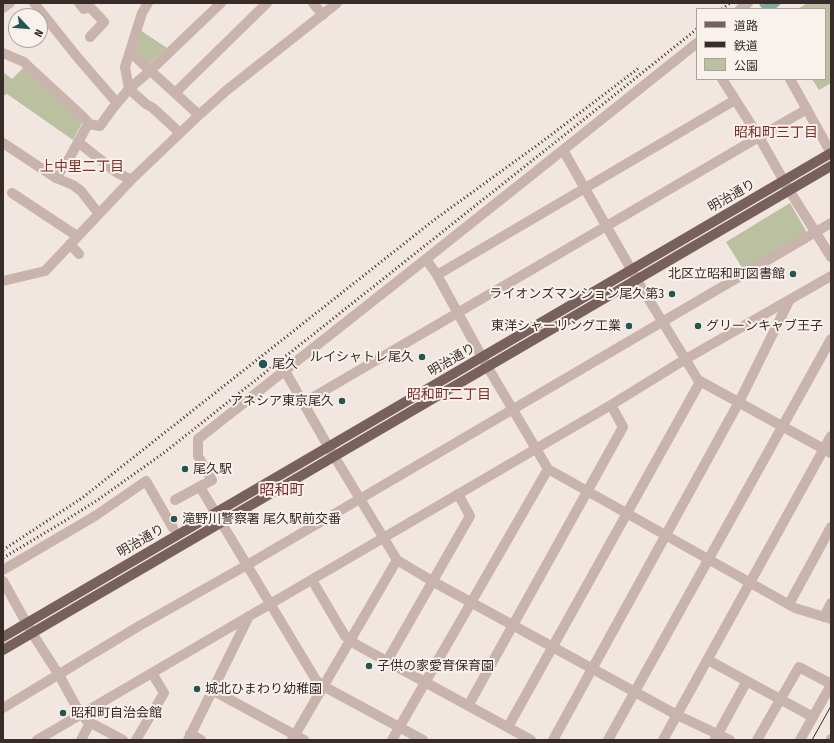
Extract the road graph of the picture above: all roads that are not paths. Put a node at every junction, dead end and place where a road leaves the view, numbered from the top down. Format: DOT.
graph roads {
  1 [pos="10,3"];
  2 [pos="34,3"];
  3 [pos="79,3"];
  4 [pos="148,3"];
  5 [pos="222,3"];
  6 [pos="267,3"];
  7 [pos="313,3"];
  8 [pos="337,3"];
  9 [pos="3,8"];
  10 [pos="323,15"];
  11 [pos="90,37"];
  12 [pos="696,43"];
  13 [pos="130,52"];
  14 [pos="3,53"];
  15 [pos="151,70"];
  16 [pos="726,80"];
  17 [pos="791,80"];
  18 [pos="129,90"];
  19 [pos="175,93"];
  20 [pos="735,100"];
  21 [pos="117,103"];
  22 [pos="806,109"];
  23 [pos="199,116"];
  24 [pos="88,124"];
  25 [pos="180,133"];
  26 [pos="759,137"];
  27 [pos="3,142"];
  28 [pos="78,142"];
  29 [pos="563,150"];
  30 [pos="831,153"];
  31 [pos="831,166"];
  32 [pos="56,178"];
  33 [pos="131,180"];
  34 [pos="783,181"];
  35 [pos="584,188"];
  36 [pos="789,190"];
  37 [pos="12,193"];
  38 [pos="99,214"];
  39 [pos="831,223"];
  40 [pos="607,226"];
  41 [pos="815,232"];
  42 [pos="77,236"];
  43 [pos="70,244"];
  44 [pos="79,254"];
  45 [pos="831,257"];
  46 [pos="426,259"];
  47 [pos="631,269"];
  48 [pos="437,275"];
  49 [pos="831,276"];
  50 [pos="636,279"];
  51 [pos="3,281"];
  52 [pos="789,301"];
  53 [pos="458,313"];
  54 [pos="663,322"];
  55 [pos="831,339"];
  56 [pos="684,360"];
  57 [pos="485,362"];
  58 [pos="285,371"];
  59 [pos="700,382"];
  60 [pos="739,402"];
  61 [pos="303,403"];
  62 [pos="611,405"];
  63 [pos="513,410"];
  64 [pos="782,426"];
  65 [pos="831,436"];
  66 [pos="328,446"];
  67 [pos="536,448"];
  68 [pos="828,451"];
  69 [pos="334,456"];
  70 [pos="548,469"];
  71 [pos="200,487"];
  72 [pos="586,491"];
  73 [pos="458,494"];
  74 [pos="360,498"];
  75 [pos="175,500"];
  76 [pos="626,513"];
  77 [pos="215,514"];
  78 [pos="222,523"];
  79 [pos="831,527"];
  80 [pos="173,528"];
  81 [pos="666,534"];
  82 [pos="384,537"];
  83 [pos="709,558"];
  84 [pos="397,560"];
  85 [pos="247,565"];
  86 [pos="3,570"];
  87 [pos="312,580"];
  88 [pos="3,581"];
  89 [pos="432,581"];
  90 [pos="750,582"];
  91 [pos="472,602"];
  92 [pos="831,603"];
  93 [pos="270,604"];
  94 [pos="789,604"];
  95 [pos="248,616"];
  96 [pos="827,618"];
  97 [pos="26,624"];
  98 [pos="513,625"];
  99 [pos="32,633"];
  100 [pos="3,637"];
  101 [pos="350,640"];
  102 [pos="553,647"];
  103 [pos="3,650"];
  104 [pos="708,660"];
  105 [pos="387,661"];
  106 [pos="592,668"];
  107 [pos="152,673"];
  108 [pos="59,675"];
  109 [pos="748,681"];
  110 [pos="831,684"];
  111 [pos="425,685"];
  112 [pos="323,686"];
  113 [pos="212,690"];
  114 [pos="635,692"];
  115 [pos="781,699"];
  116 [pos="468,706"];
  117 [pos="3,708"];
  118 [pos="82,714"];
  119 [pos="677,715"];
  120 [pos="813,717"];
  121 [pos="90,723"];
  122 [pos="400,727"];
  123 [pos="508,727"];
  124 [pos="189,737"];
  125 [pos="716,737"];
  126 [pos="297,738"];
  127 [pos="37,740"];
  128 [pos="82,740"];
  129 [pos="123,740"];
  130 [pos="136,740"];
  131 [pos="201,740"];
  132 [pos="392,740"];
  133 [pos="423,740"];
  134 [pos="531,740"];
  135 [pos="553,740"];
  136 [pos="608,740"];
  137 [pos="663,740"];
  138 [pos="730,740"];
  139 [pos="757,740"];
  140 [pos="800,740"];
  1 -- 9 [label="street"];
  2 -- 21 [label="street"];
  3 -- 11 [label="street"];
  4 -- 13 [label="street"];
  5 -- 15 [label="street"];
  6 -- 19 [label="street"];
  7 -- 10 [label="street"];
  8 -- 10 [label="street"];
  10 -- 23 [label="street"];
  12 -- 29 [label="street"];
  13 -- 15 [label="street"];
  13 -- 18 [label="street"];
  14 -- 24 [label="street"];
  15 -- 18 [label="street"];
  15 -- 19 [label="street"];
  16 -- 20 [label="street"];
  17 -- 22 [label="street"];
  18 -- 21 [label="street"];
  18 -- 25 [label="street"];
  19 -- 23 [label="street"];
  20 -- 26 [label="street"];
  20 -- 35 [label="street"];
  21 -- 24 [label="street"];
  22 -- 26 [label="street"];
  22 -- 30 [label="street"];
  23 -- 25 [label="street"];
  24 -- 28 [label="street"];
  25 -- 33 [label="street"];
  26 -- 34 [label="street"];
  26 -- 40 [label="street"];
  27 -- 32 [label="street"];
  28 -- 32 [label="street"];
  28 -- 33 [label="street"];
  29 -- 35 [label="street"];
  29 -- 46 [label="street"];
  30 -- 34 [label="main road, 明治通り"];
  31 -- 36 [label="main road, 明治通り"];
  32 -- 38 [label="street"];
  33 -- 38 [label="street"];
  34 -- 36 [label="street"];
  34 -- 47 [label="main road, 明治通り"];
  35 -- 40 [label="street"];
  35 -- 48 [label="street"];
  36 -- 41 [label="street"];
  36 -- 50 [label="main road, 明治通り"];
  37 -- 42 [label="street"];
  38 -- 42 [label="street"];
  39 -- 41 [label="street"];
  40 -- 47 [label="street"];
  40 -- 53 [label="street"];
  41 -- 45 [label="street"];
  41 -- 54 [label="street"];
  42 -- 43 [label="street"];
  43 -- 44 [label="street"];
  43 -- 51 [label="street"];
  46 -- 48 [label="street"];
  46 -- 58 [label="street"];
  47 -- 50 [label="street"];
  47 -- 57 [label="main road, 明治通り"];
  48 -- 53 [label="street"];
  49 -- 52 [label="street"];
  50 -- 54 [label="street"];
  50 -- 57 [label="main road, 明治通り"];
  52 -- 56 [label="street"];
  52 -- 60 [label="street"];
  53 -- 57 [label="street"];
  53 -- 61 [label="street"];
  54 -- 56 [label="street"];
  54 -- 63 [label="street"];
  55 -- 64 [label="street"];
  56 -- 59 [label="street"];
  56 -- 62 [label="street"];
  57 -- 63 [label="street"];
  57 -- 66 [label="main road, 明治通り"];
  57 -- 69 [label="main road, 明治通り"];
  58 -- 61 [label="street"];
  58 -- 71 [label="street"];
  59 -- 60 [label="street"];
  59 -- 76 [label="street"];
  60 -- 64 [label="street"];
  60 -- 81 [label="street"];
  61 -- 66 [label="street"];
  62 -- 67 [label="street"];
  62 -- 72 [label="street"];
  63 -- 67 [label="street"];
  63 -- 74 [label="street"];
  64 -- 68 [label="street"];
  64 -- 83 [label="street"];
  65 -- 68 [label="street"];
  66 -- 69 [label="street"];
  66 -- 77 [label="main road, 明治通り"];
  67 -- 70 [label="street"];
  67 -- 73 [label="street"];
  68 -- 90 [label="street"];
  69 -- 74 [label="street"];
  69 -- 78 [label="main road, 明治通り"];
  70 -- 72 [label="street"];
  70 -- 91 [label="street"];
  71 -- 75 [label="street"];
  71 -- 77 [label="street"];
  72 -- 76 [label="street"];
  72 -- 98 [label="street"];
  73 -- 82 [label="street"];
  73 -- 89 [label="street"];
  74 -- 82 [label="street"];
  74 -- 85 [label="street"];
  76 -- 81 [label="street"];
  76 -- 102 [label="street"];
  77 -- 78 [label="street"];
  77 -- 97 [label="main road, 明治通り"];
  78 -- 85 [label="street"];
  78 -- 99 [label="main road, 明治通り"];
  79 -- 94 [label="street"];
  80 -- 86 [label="street"];
  81 -- 83 [label="street"];
  81 -- 106 [label="street"];
  82 -- 84 [label="street"];
  82 -- 87 [label="street"];
  83 -- 90 [label="street"];
  83 -- 114 [label="street"];
  84 -- 89 [label="street"];
  84 -- 101 [label="street"];
  85 -- 93 [label="street"];
  85 -- 108 [label="street"];
  87 -- 93 [label="street"];
  87 -- 101 [label="street"];
  88 -- 97 [label="street"];
  89 -- 91 [label="street"];
  89 -- 105 [label="street"];
  90 -- 94 [label="street"];
  90 -- 104 [label="street"];
  91 -- 98 [label="street"];
  91 -- 111 [label="street"];
  92 -- 96 [label="street"];
  93 -- 95 [label="street"];
  93 -- 112 [label="street"];
  94 -- 96 [label="street"];
  95 -- 107 [label="street"];
  95 -- 113 [label="street"];
  97 -- 99 [label="street"];
  97 -- 100 [label="main road, 明治通り"];
  98 -- 102 [label="street"];
  98 -- 116 [label="street"];
  99 -- 103 [label="main road, 明治通り"];
  99 -- 108 [label="street"];
  101 -- 105 [label="street"];
  101 -- 112 [label="street"];
  102 -- 106 [label="street"];
  102 -- 123 [label="street"];
  104 -- 109 [label="street"];
  104 -- 119 [label="street"];
  105 -- 111 [label="street"];
  106 -- 114 [label="street"];
  106 -- 135 [label="street"];
  107 -- 118 [label="street"];
  107 -- 130 [label="street"];
  108 -- 117 [label="street"];
  108 -- 118 [label="street"];
  109 -- 115 [label="street"];
  109 -- 125 [label="street"];
  110 -- 115 [label="street"];
  110 -- 120 [label="street"];
  111 -- 116 [label="street"];
  111 -- 122 [label="street"];
  112 -- 122 [label="street"];
  112 -- 126 [label="street"];
  113 -- 124 [label="street"];
  113 -- 126 [label="street"];
  114 -- 119 [label="street"];
  114 -- 136 [label="street"];
  115 -- 120 [label="street"];
  115 -- 139 [label="street"];
  116 -- 123 [label="street"];
  118 -- 121 [label="street"];
  118 -- 127 [label="street"];
  119 -- 125 [label="street"];
  119 -- 137 [label="street"];
  120 -- 140 [label="street"];
  121 -- 128 [label="street"];
  121 -- 129 [label="street"];
  122 -- 132 [label="street"];
  122 -- 133 [label="street"];
  123 -- 134 [label="street"];
  124 -- 131 [label="street"];
  125 -- 138 [label="street"];
}
